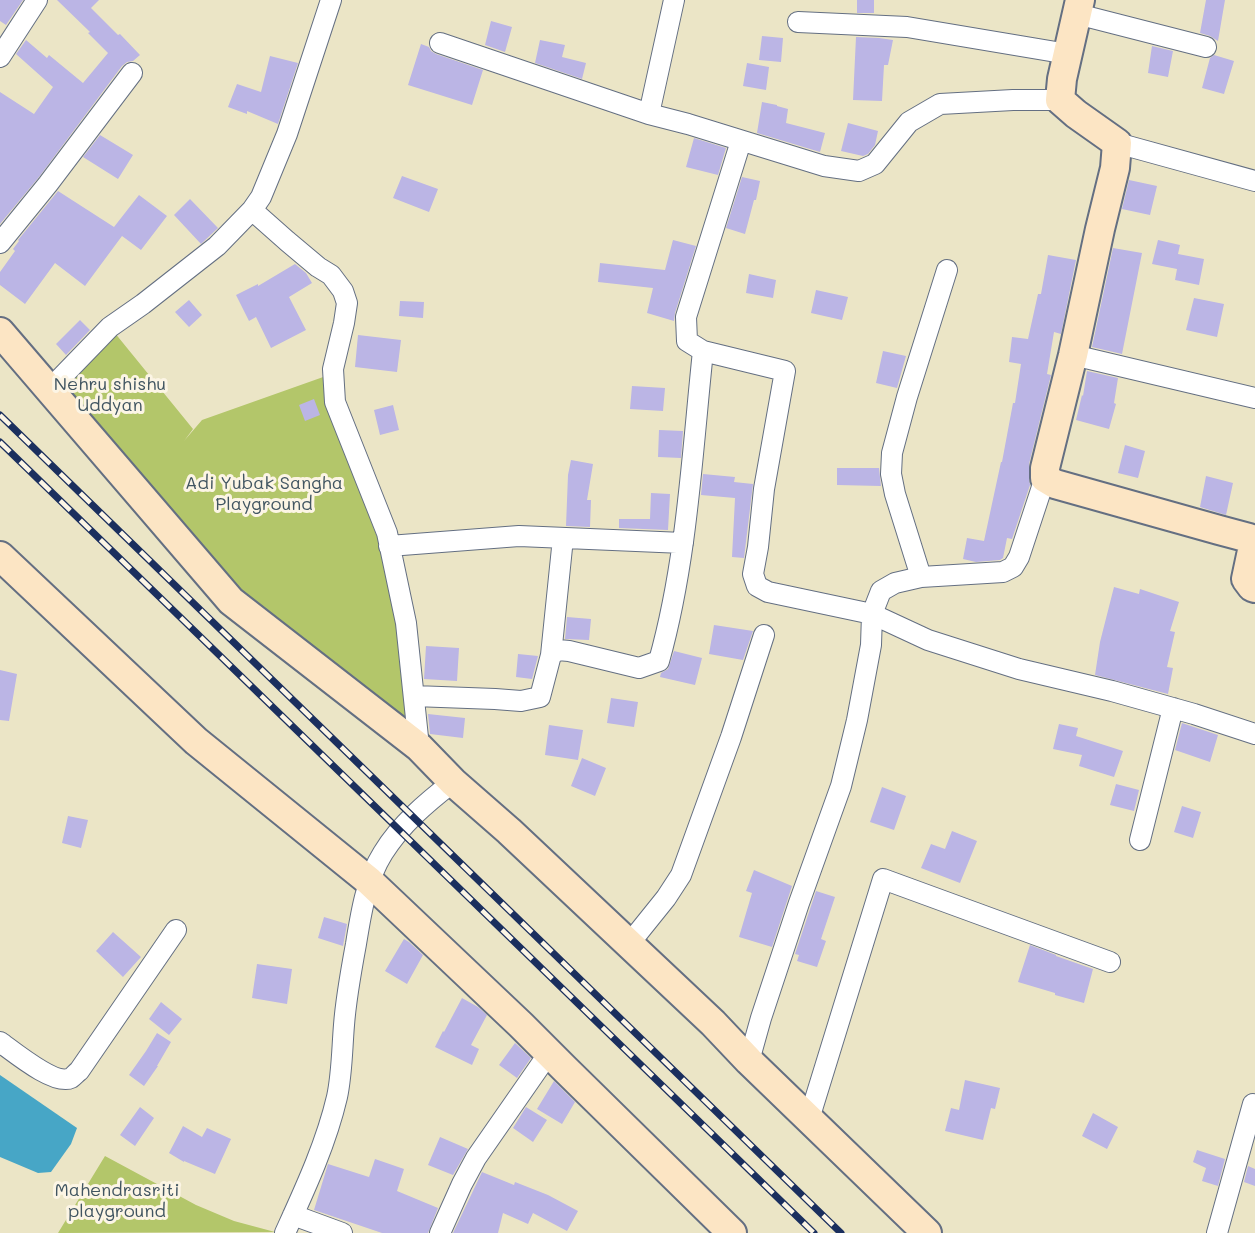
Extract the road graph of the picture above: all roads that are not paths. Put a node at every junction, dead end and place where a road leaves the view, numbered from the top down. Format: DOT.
graph roads {
  1 [pos="37,0"];
  2 [pos="331,0"];
  3 [pos="674,0"];
  4 [pos="1079,7"];
  5 [pos="798,22"];
  6 [pos="440,43"];
  7 [pos="1206,47"];
  8 [pos="1068,54"];
  9 [pos="0,57"];
  10 [pos="132,73"];
  11 [pos="1060,100"];
  12 [pos="649,114"];
  13 [pos="741,141"];
  14 [pos="1117,142"];
  15 [pos="1255,181"];
  16 [pos="252,210"];
  17 [pos="0,243"];
  18 [pos="947,270"];
  19 [pos="0,332"];
  20 [pos="703,351"];
  21 [pos="1073,355"];
  22 [pos="50,390"];
  23 [pos="1255,398"];
  24 [pos="1045,478"];
  25 [pos="563,538"];
  26 [pos="683,543"];
  27 [pos="390,546"];
  28 [pos="0,556"];
  29 [pos="921,578"];
  30 [pos="1255,588"];
  31 [pos="872,614"];
  32 [pos="764,634"];
  33 [pos="551,655"];
  34 [pos="414,696"];
  35 [pos="1173,708"];
  36 [pos="1255,734"];
  37 [pos="419,747"];
  38 [pos="453,782"];
  39 [pos="1140,840"];
  40 [pos="369,881"];
  41 [pos="176,930"];
  42 [pos="629,944"];
  43 [pos="1110,962"];
  44 [pos="0,1042"];
  45 [pos="549,1053"];
  46 [pos="749,1061"];
  47 [pos="1253,1104"];
  48 [pos="809,1119"];
  49 [pos="289,1224"];
  50 [pos="342,1233"];
  51 [pos="440,1233"];
  52 [pos="732,1233"];
  53 [pos="927,1233"];
  54 [pos="1217,1233"];
  1 -- 9 [label="street"];
  2 -- 16 [label="street"];
  3 -- 12 [label="street"];
  4 -- 7 [label="street"];
  4 -- 8 [label="street"];
  5 -- 8 [label="street"];
  6 -- 12 [label="street"];
  8 -- 11 [label="street"];
  10 -- 17 [label="street"];
  11 -- 13 [label="street"];
  11 -- 14 [label="street"];
  12 -- 13 [label="street"];
  13 -- 20 [label="street"];
  14 -- 15 [label="street"];
  14 -- 21 [label="street"];
  16 -- 22 [label="street"];
  16 -- 27 [label="street"];
  18 -- 29 [label="street"];
  19 -- 22 [label="street"];
  20 -- 26 [label="street"];
  20 -- 31 [label="street"];
  21 -- 23 [label="street"];
  21 -- 24 [label="street"];
  22 -- 37 [label="street"];
  24 -- 29 [label="street"];
  24 -- 30 [label="street"];
  25 -- 26 [label="street"];
  25 -- 27 [label="street"];
  25 -- 33 [label="street"];
  26 -- 33 [label="street"];
  27 -- 34 [label="street"];
  28 -- 40 [label="street"];
  29 -- 31 [label="street"];
  31 -- 35 [label="street"];
  31 -- 46 [label="street"];
  32 -- 42 [label="street"];
  33 -- 34 [label="street"];
  34 -- 37 [label="street"];
  35 -- 36 [label="street"];
  35 -- 39 [label="street"];
  37 -- 38 [label="street"];
  38 -- 40 [label="street"];
  38 -- 42 [label="street"];
  40 -- 45 [label="street"];
  40 -- 49 [label="street"];
  41 -- 44 [label="street"];
  42 -- 46 [label="street"];
  43 -- 48 [label="street"];
  45 -- 51 [label="street"];
  45 -- 52 [label="street"];
  46 -- 48 [label="street"];
  47 -- 54 [label="street"];
  48 -- 53 [label="street"];
  49 -- 50 [label="street"];
}
